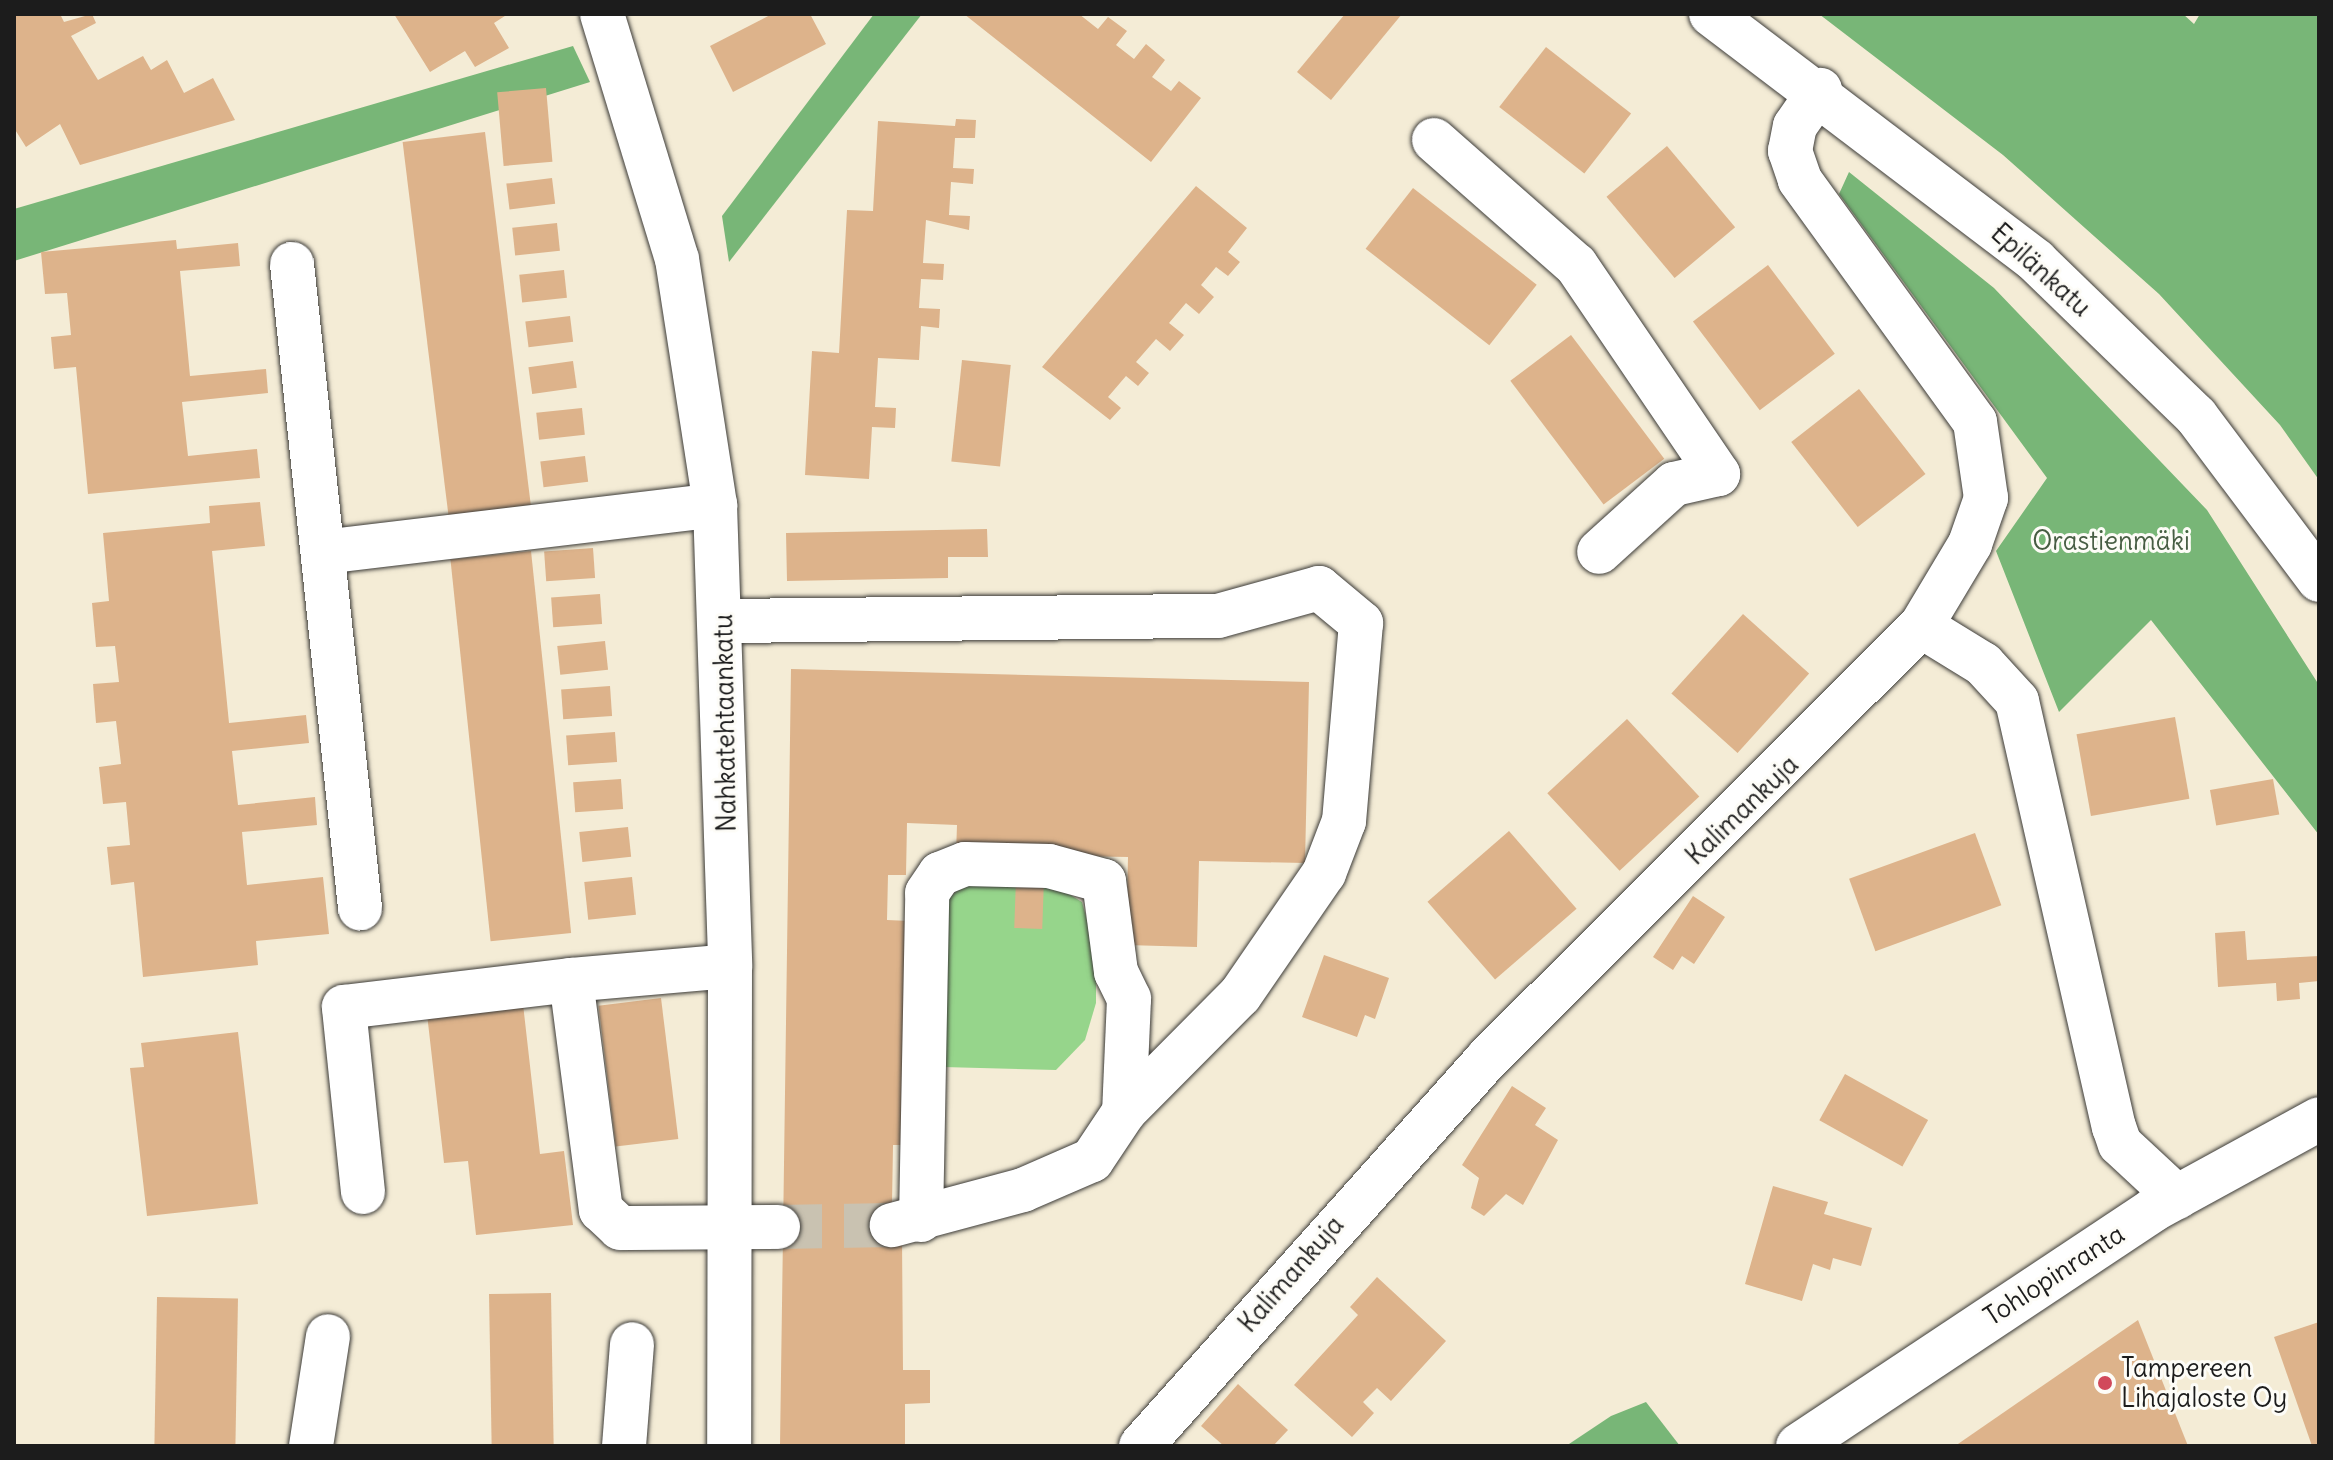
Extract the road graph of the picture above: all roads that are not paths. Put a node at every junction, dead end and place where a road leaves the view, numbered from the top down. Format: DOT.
graph roads {
  1 [pos="602,14"];
  2 [pos="1711,14"];
  3 [pos="1820,90"];
  4 [pos="1434,140"];
  5 [pos="292,264"];
  6 [pos="715,505"];
  7 [pos="323,552"];
  8 [pos="1599,552"];
  9 [pos="2319,580"];
  10 [pos="724,621"];
  11 [pos="1921,626"];
  12 [pos="360,908"];
  13 [pos="730,966"];
  14 [pos="571,980"];
  15 [pos="1124,1112"];
  16 [pos="2319,1119"];
  17 [pos="363,1192"];
  18 [pos="2177,1197"];
  19 [pos="778,1227"];
  20 [pos="730,1228"];
  21 [pos="328,1336"];
  22 [pos="632,1344"];
  23 [pos="311,1446"];
  24 [pos="624,1446"];
  25 [pos="729,1446"];
  26 [pos="1141,1446"];
  27 [pos="1798,1446"];
  1 -- 6 [label="street, Nahkatehtaankatu"];
  2 -- 3 [label="street, Epilänkatu"];
  3 -- 9 [label="street, Epilänkatu"];
  3 -- 11 [label="street, Kalimankuja"];
  4 -- 8 [label="street"];
  5 -- 7 [label="street"];
  6 -- 7 [label="street"];
  6 -- 10 [label="street, Nahkatehtaankatu"];
  7 -- 12 [label="street"];
  10 -- 13 [label="street, Nahkatehtaankatu"];
  10 -- 15 [label="street"];
  11 -- 18 [label="street"];
  11 -- 26 [label="street, Kalimankuja"];
  13 -- 14 [label="street"];
  13 -- 20 [label="street, Nahkatehtaankatu"];
  14 -- 17 [label="street"];
  14 -- 20 [label="street"];
  15 -- 15 [label="street"];
  16 -- 18 [label="street, Tohlopinranta"];
  18 -- 27 [label="street, Tohlopinranta"];
  19 -- 20 [label="street"];
  20 -- 25 [label="street, Nahkatehtaankatu"];
  21 -- 23 [label="street"];
  22 -- 24 [label="street"];
}
